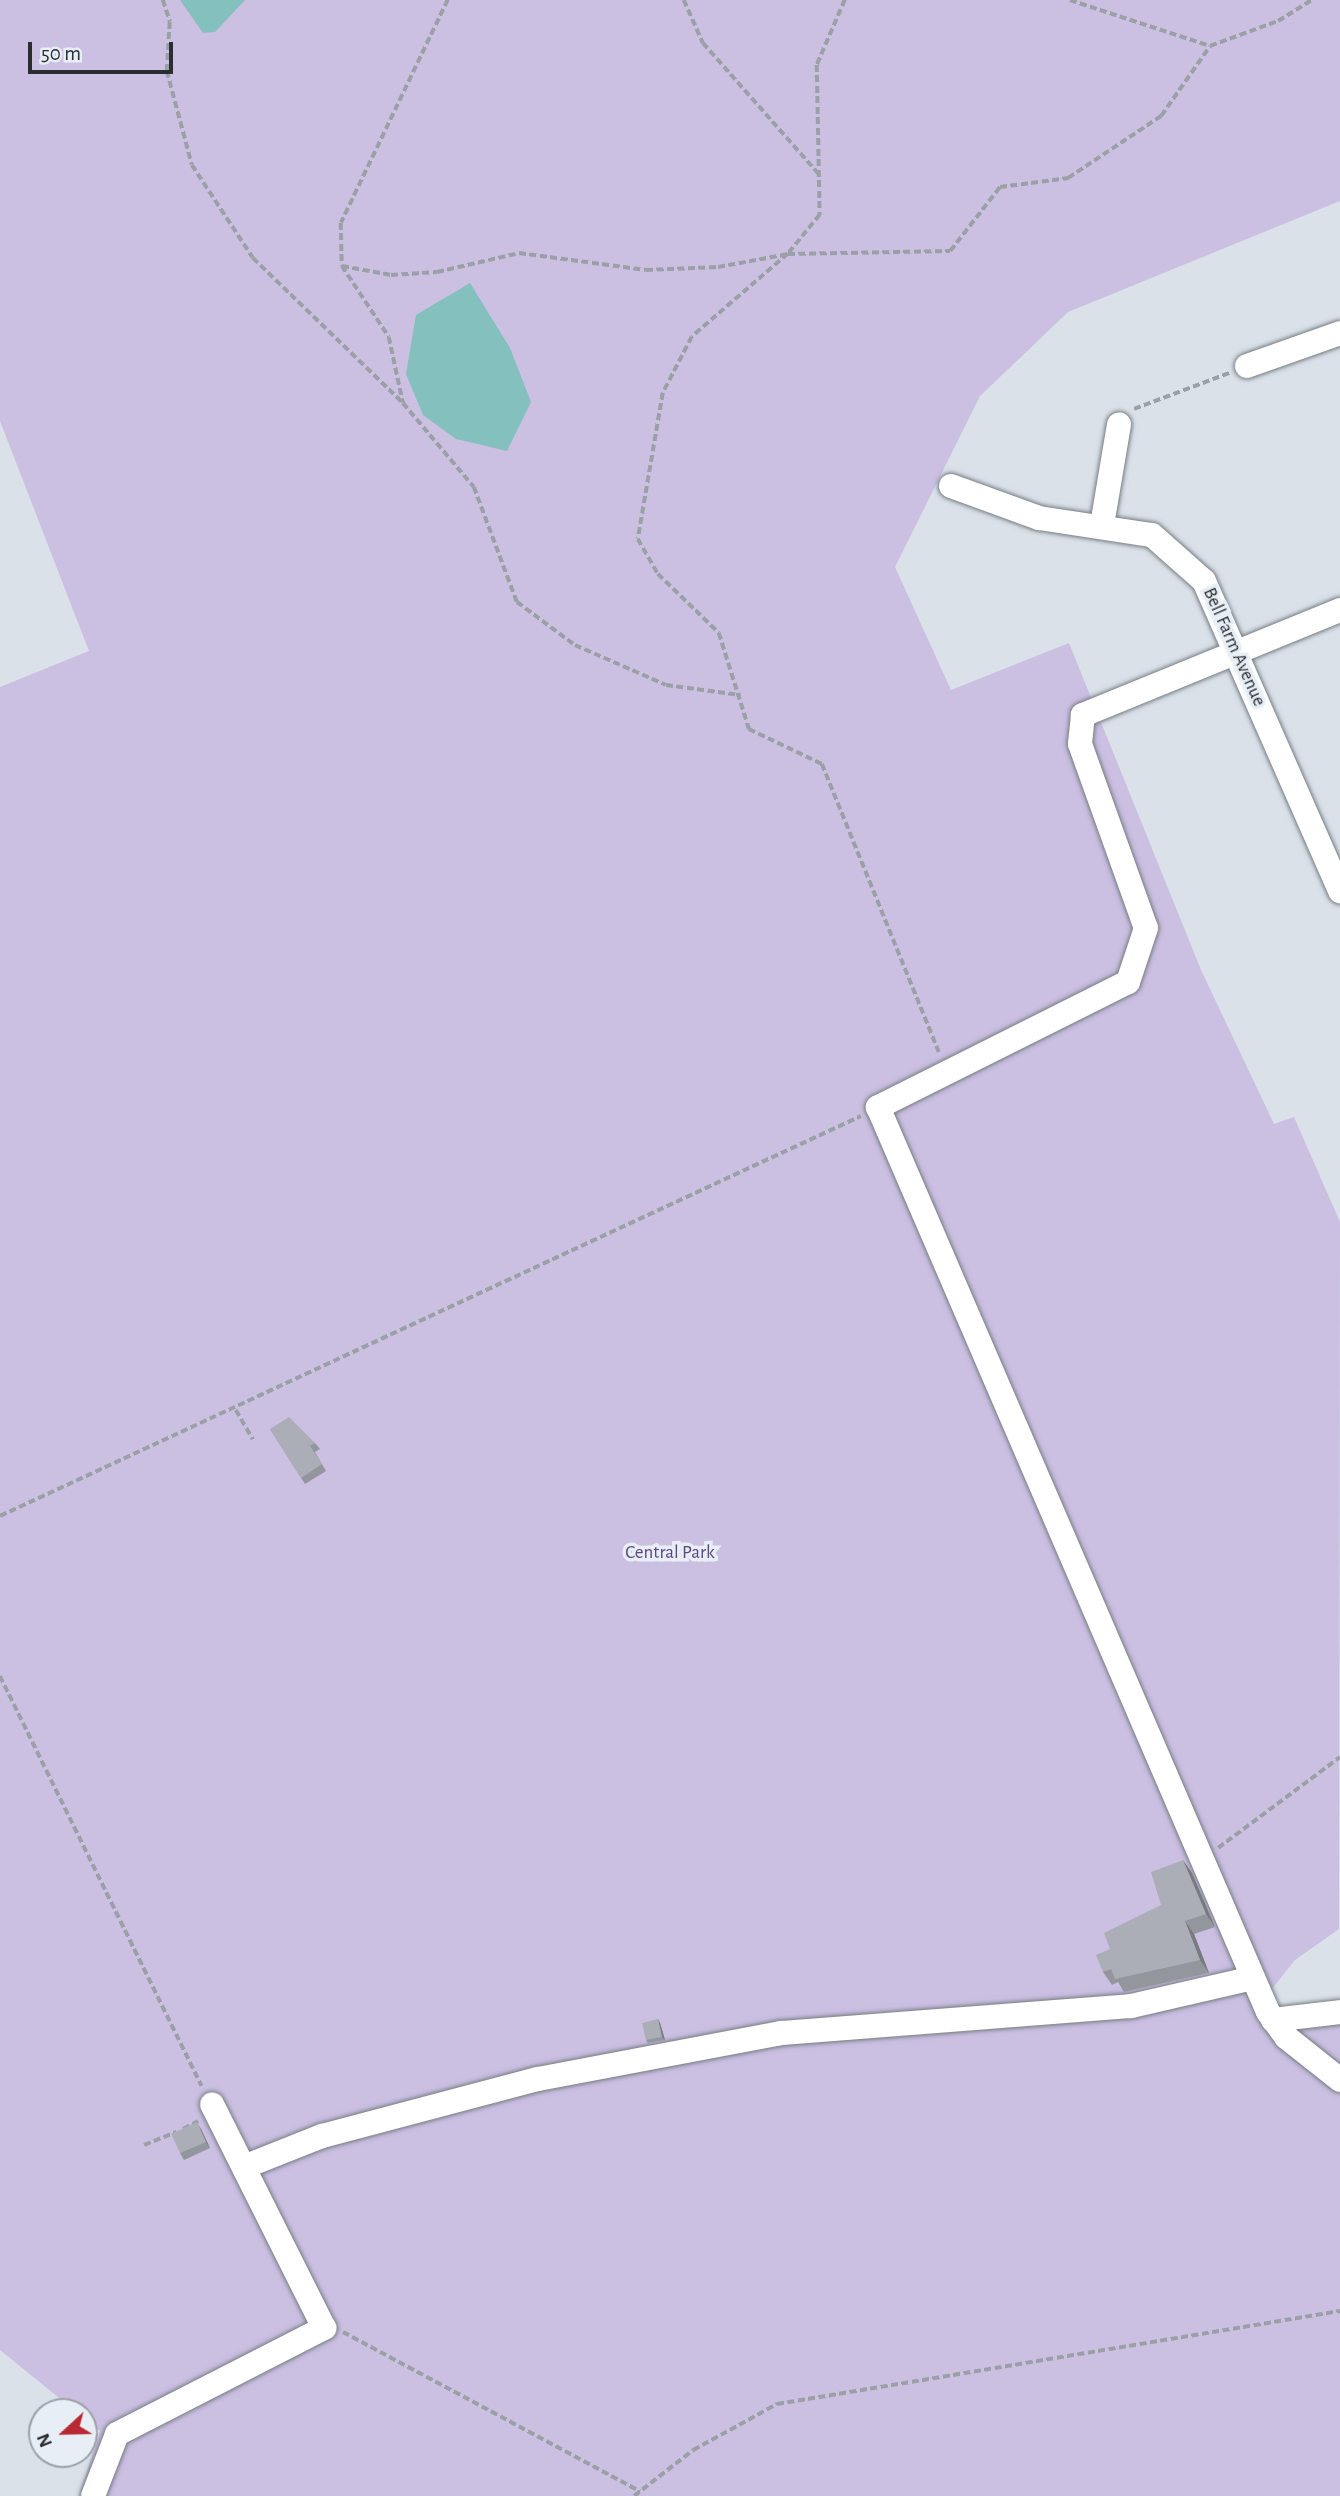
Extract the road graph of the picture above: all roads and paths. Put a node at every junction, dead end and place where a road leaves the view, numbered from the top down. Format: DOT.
graph roads {
  1 [pos="163,0"];
  2 [pos="443,0"];
  3 [pos="684,0"];
  4 [pos="845,0"];
  5 [pos="1069,0"];
  6 [pos="1312,0"];
  7 [pos="448,2"];
  8 [pos="1210,46"];
  9 [pos="819,174"];
  10 [pos="788,254"];
  11 [pos="342,267"];
  12 [pos="1340,333"];
  13 [pos="1247,366"];
  14 [pos="403,403"];
  15 [pos="1119,424"];
  16 [pos="951,486"];
  17 [pos="1102,526"];
  18 [pos="1340,610"];
  19 [pos="1237,651"];
  20 [pos="740,695"];
  21 [pos="1340,889"];
  22 [pos="948,1073"];
  23 [pos="878,1107"];
  24 [pos="236,1410"];
  25 [pos="253,1440"];
  26 [pos="0,1516"];
  27 [pos="0,1676"];
  28 [pos="1340,1757"];
  29 [pos="1207,1859"];
  30 [pos="1253,1978"];
  31 [pos="1340,2012"];
  32 [pos="1273,2020"];
  33 [pos="1340,2080"];
  34 [pos="206,2113"];
  35 [pos="144,2145"];
  36 [pos="244,2167"];
  37 [pos="1340,2311"];
  38 [pos="324,2328"];
  39 [pos="640,2491"];
  40 [pos="93,2496"];
  41 [pos="634,2496"];
  1 -- 14 [label="path"];
  2 -- 7 [label="path"];
  3 -- 9 [label="path"];
  4 -- 9 [label="path"];
  5 -- 8 [label="path"];
  6 -- 8 [label="path"];
  7 -- 11 [label="path"];
  8 -- 10 [label="path"];
  9 -- 10 [label="path"];
  10 -- 11 [label="path"];
  10 -- 20 [label="path"];
  11 -- 14 [label="path"];
  12 -- 13 [label="street"];
  13 -- 15 [label="path"];
  14 -- 20 [label="path"];
  15 -- 17 [label="street"];
  16 -- 17 [label="street, Bell Farm Avenue"];
  17 -- 19 [label="street, Bell Farm Avenue"];
  18 -- 19 [label="street"];
  19 -- 21 [label="street, Bell Farm Avenue"];
  19 -- 22 [label="street"];
  20 -- 22 [label="path"];
  22 -- 23 [label="street"];
  23 -- 24 [label="path"];
  23 -- 29 [label="street"];
  24 -- 25 [label="path"];
  24 -- 26 [label="path"];
  27 -- 34 [label="path"];
  28 -- 29 [label="path"];
  29 -- 30 [label="street"];
  30 -- 32 [label="street"];
  30 -- 36 [label="street"];
  31 -- 32 [label="street"];
  32 -- 33 [label="street"];
  34 -- 35 [label="path"];
  34 -- 36 [label="street"];
  36 -- 38 [label="street"];
  37 -- 39 [label="path"];
  38 -- 39 [label="path"];
  38 -- 40 [label="street"];
  39 -- 41 [label="path"];
}
